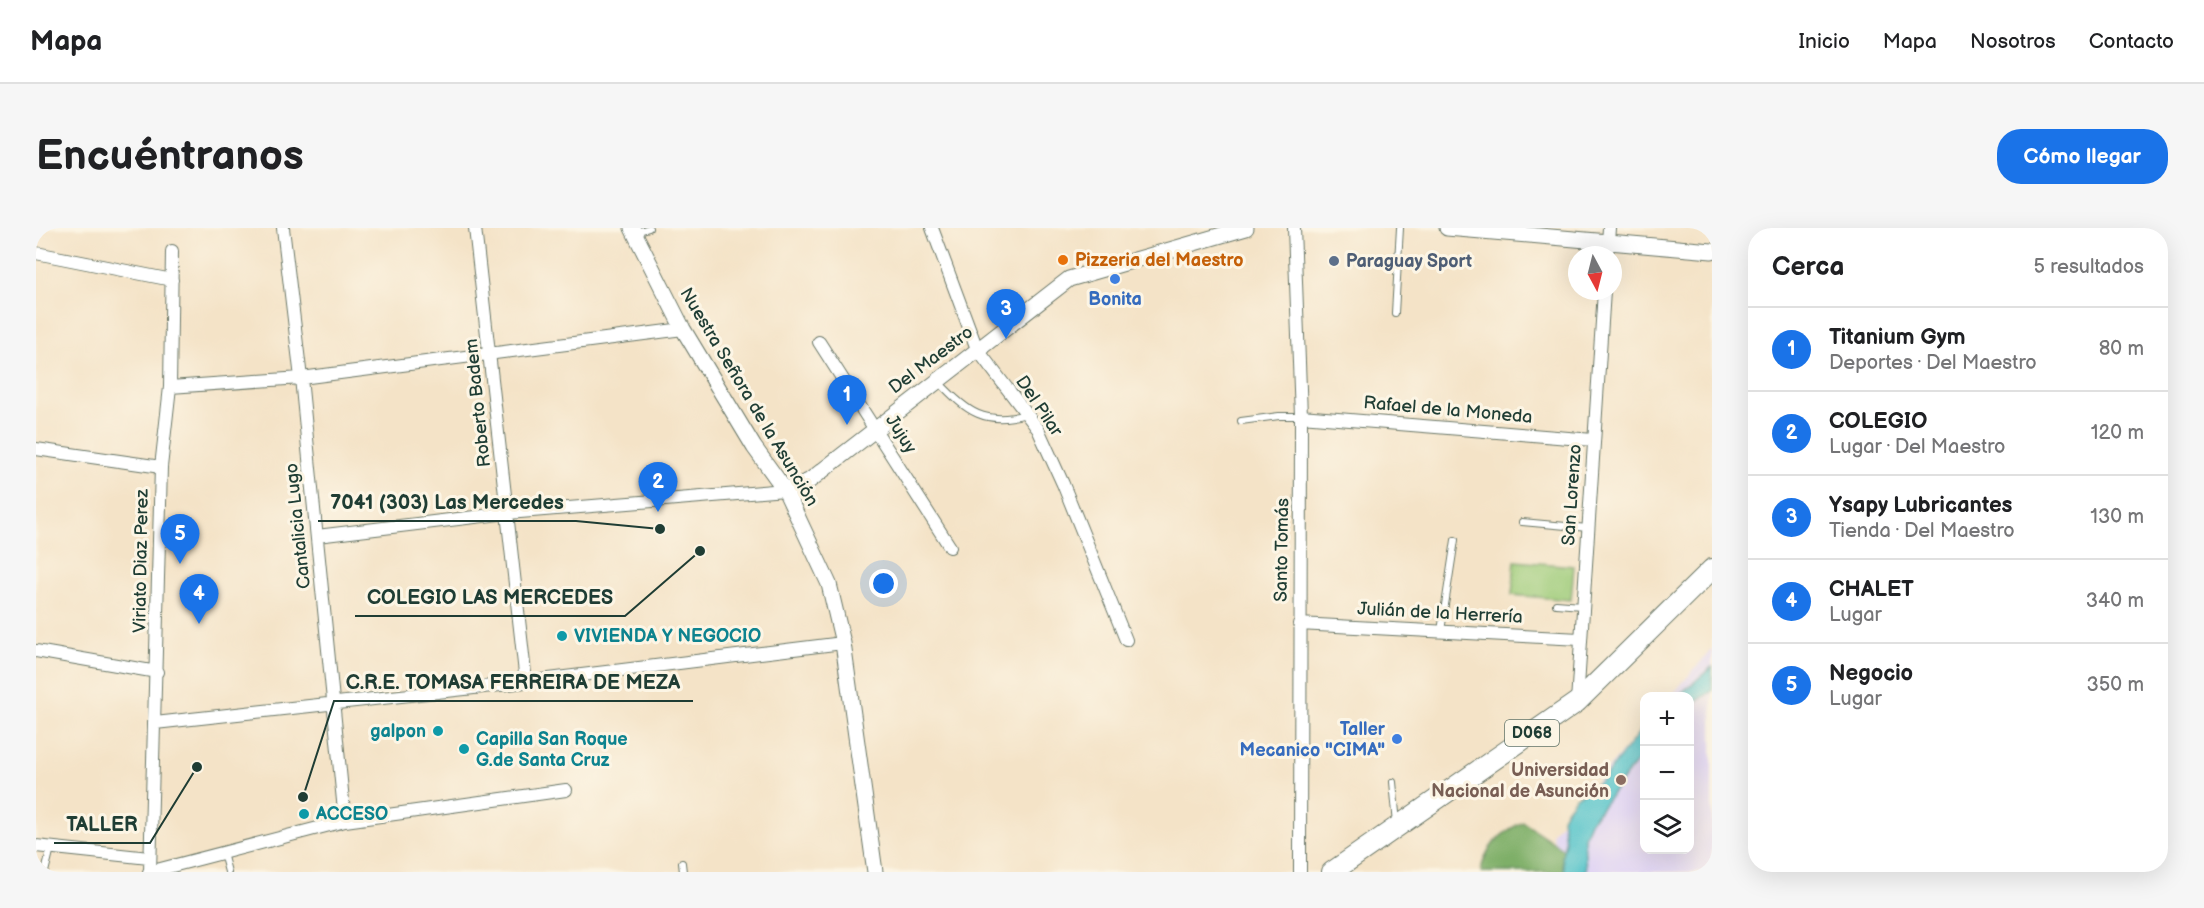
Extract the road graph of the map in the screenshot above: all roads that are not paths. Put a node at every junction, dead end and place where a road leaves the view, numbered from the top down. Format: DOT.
graph roads {
  1 [pos="283,228"];
  2 [pos="475,228"];
  3 [pos="649,228"];
  4 [pos="932,228"];
  5 [pos="1246,228"];
  6 [pos="1294,228"];
  7 [pos="1400,228"];
  8 [pos="1447,228"];
  9 [pos="633,230"];
  10 [pos="1608,241"];
  11 [pos="172,251"];
  12 [pos="1712,251"];
  13 [pos="36,253"];
  14 [pos="172,280"];
  15 [pos="1603,300"];
  16 [pos="1395,313"];
  17 [pos="683,329"];
  18 [pos="819,342"];
  19 [pos="977,349"];
  20 [pos="491,354"];
  21 [pos="301,378"];
  22 [pos="937,380"];
  23 [pos="170,387"];
  24 [pos="1026,414"];
  25 [pos="1301,416"];
  26 [pos="1240,421"];
  27 [pos="875,427"];
  28 [pos="1593,440"];
  29 [pos="36,449"];
  30 [pos="161,467"];
  31 [pos="785,490"];
  32 [pos="508,513"];
  33 [pos="1522,522"];
  34 [pos="1588,528"];
  35 [pos="317,536"];
  36 [pos="1455,540"];
  37 [pos="950,547"];
  38 [pos="1712,569"];
  39 [pos="1556,604"];
  40 [pos="1582,606"];
  41 [pos="1299,624"];
  42 [pos="1441,631"];
  43 [pos="1580,639"];
  44 [pos="1126,640"];
  45 [pos="843,644"];
  46 [pos="36,651"];
  47 [pos="157,672"];
  48 [pos="526,682"];
  49 [pos="1577,702"];
  50 [pos="333,704"];
  51 [pos="155,723"];
  52 [pos="1393,782"];
  53 [pos="566,790"];
  54 [pos="345,821"];
  55 [pos="1398,826"];
  56 [pos="36,846"];
  57 [pos="51,848"];
  58 [pos="222,853"];
  59 [pos="149,858"];
  60 [pos="682,864"];
  61 [pos="45,872"];
  62 [pos="150,872"];
  63 [pos="228,872"];
  64 [pos="683,872"];
  65 [pos="875,872"];
  66 [pos="1300,872"];
  67 [pos="1332,872"];
  1 -- 21 [label="street, Cantalicia Lugo"];
  2 -- 20 [label="street, Roberto Badem"];
  3 -- 9 [label="lane"];
  4 -- 19 [label="street, Del Pilar"];
  5 -- 19 [label="street, Del Maestro"];
  6 -- 25 [label="street, Santo Tomás"];
  7 -- 16 [label="lane"];
  8 -- 10 [label="street"];
  9 -- 17 [label="street, Nuestra Señora de la Asunción"];
  10 -- 12 [label="street"];
  11 -- 14 [label="street, Viriato Diaz Perez"];
  13 -- 14 [label="street"];
  14 -- 23 [label="street, Viriato Diaz Perez"];
  15 -- 28 [label="street, San Lorenzo"];
  17 -- 20 [label="street"];
  17 -- 31 [label="street, Nuestra Señora de la Asunción"];
  18 -- 27 [label="street, Jujuy"];
  19 -- 22 [label="street, Del Maestro"];
  19 -- 24 [label="street, Del Pilar"];
  20 -- 21 [label="street"];
  20 -- 32 [label="street, Roberto Badem"];
  21 -- 23 [label="street"];
  21 -- 35 [label="street, Cantalicia Lugo"];
  22 -- 24 [label="lane"];
  22 -- 27 [label="street, Del Maestro"];
  23 -- 30 [label="street, Viriato Diaz Perez"];
  24 -- 44 [label="street, Del Pilar"];
  25 -- 26 [label="lane"];
  25 -- 28 [label="street, Rafael de la Moneda"];
  25 -- 41 [label="street, Santo Tomás"];
  27 -- 31 [label="street, Del Maestro"];
  27 -- 37 [label="street, Jujuy"];
  28 -- 34 [label="street, San Lorenzo"];
  29 -- 30 [label="street"];
  30 -- 47 [label="street, Viriato Diaz Perez"];
  31 -- 32 [label="street, Del Maestro"];
  31 -- 45 [label="street, Nuestra Señora de la Asunción"];
  32 -- 35 [label="street, Del Maestro"];
  32 -- 48 [label="street, Roberto Badem"];
  33 -- 34 [label="lane"];
  34 -- 40 [label="street, San Lorenzo"];
  35 -- 50 [label="street, Cantalicia Lugo"];
  36 -- 42 [label="lane"];
  38 -- 49 [label="main road, D068"];
  39 -- 40 [label="lane"];
  40 -- 43 [label="street, San Lorenzo"];
  41 -- 42 [label="street, Julián de la Herrería"];
  41 -- 66 [label="street, Santo Tomás"];
  42 -- 43 [label="street, Julián de la Herrería"];
  43 -- 49 [label="street, San Lorenzo"];
  45 -- 48 [label="street"];
  45 -- 65 [label="street, Nuestra Señora de la Asunción"];
  46 -- 47 [label="street"];
  47 -- 51 [label="street, Viriato Diaz Perez"];
  48 -- 50 [label="street"];
  49 -- 55 [label="main road, D068"];
  50 -- 51 [label="street"];
  50 -- 54 [label="street, Cantalicia Lugo"];
  51 -- 59 [label="street, Viriato Diaz Perez"];
  52 -- 55 [label="lane"];
  53 -- 54 [label="street"];
  54 -- 58 [label="street"];
  55 -- 67 [label="main road, D068"];
  56 -- 57 [label="street"];
  57 -- 59 [label="street"];
  57 -- 61 [label="lane"];
  58 -- 62 [label="street"];
  58 -- 63 [label="lane"];
  59 -- 62 [label="street, Viriato Diaz Perez"];
  60 -- 64 [label="lane"];
}
